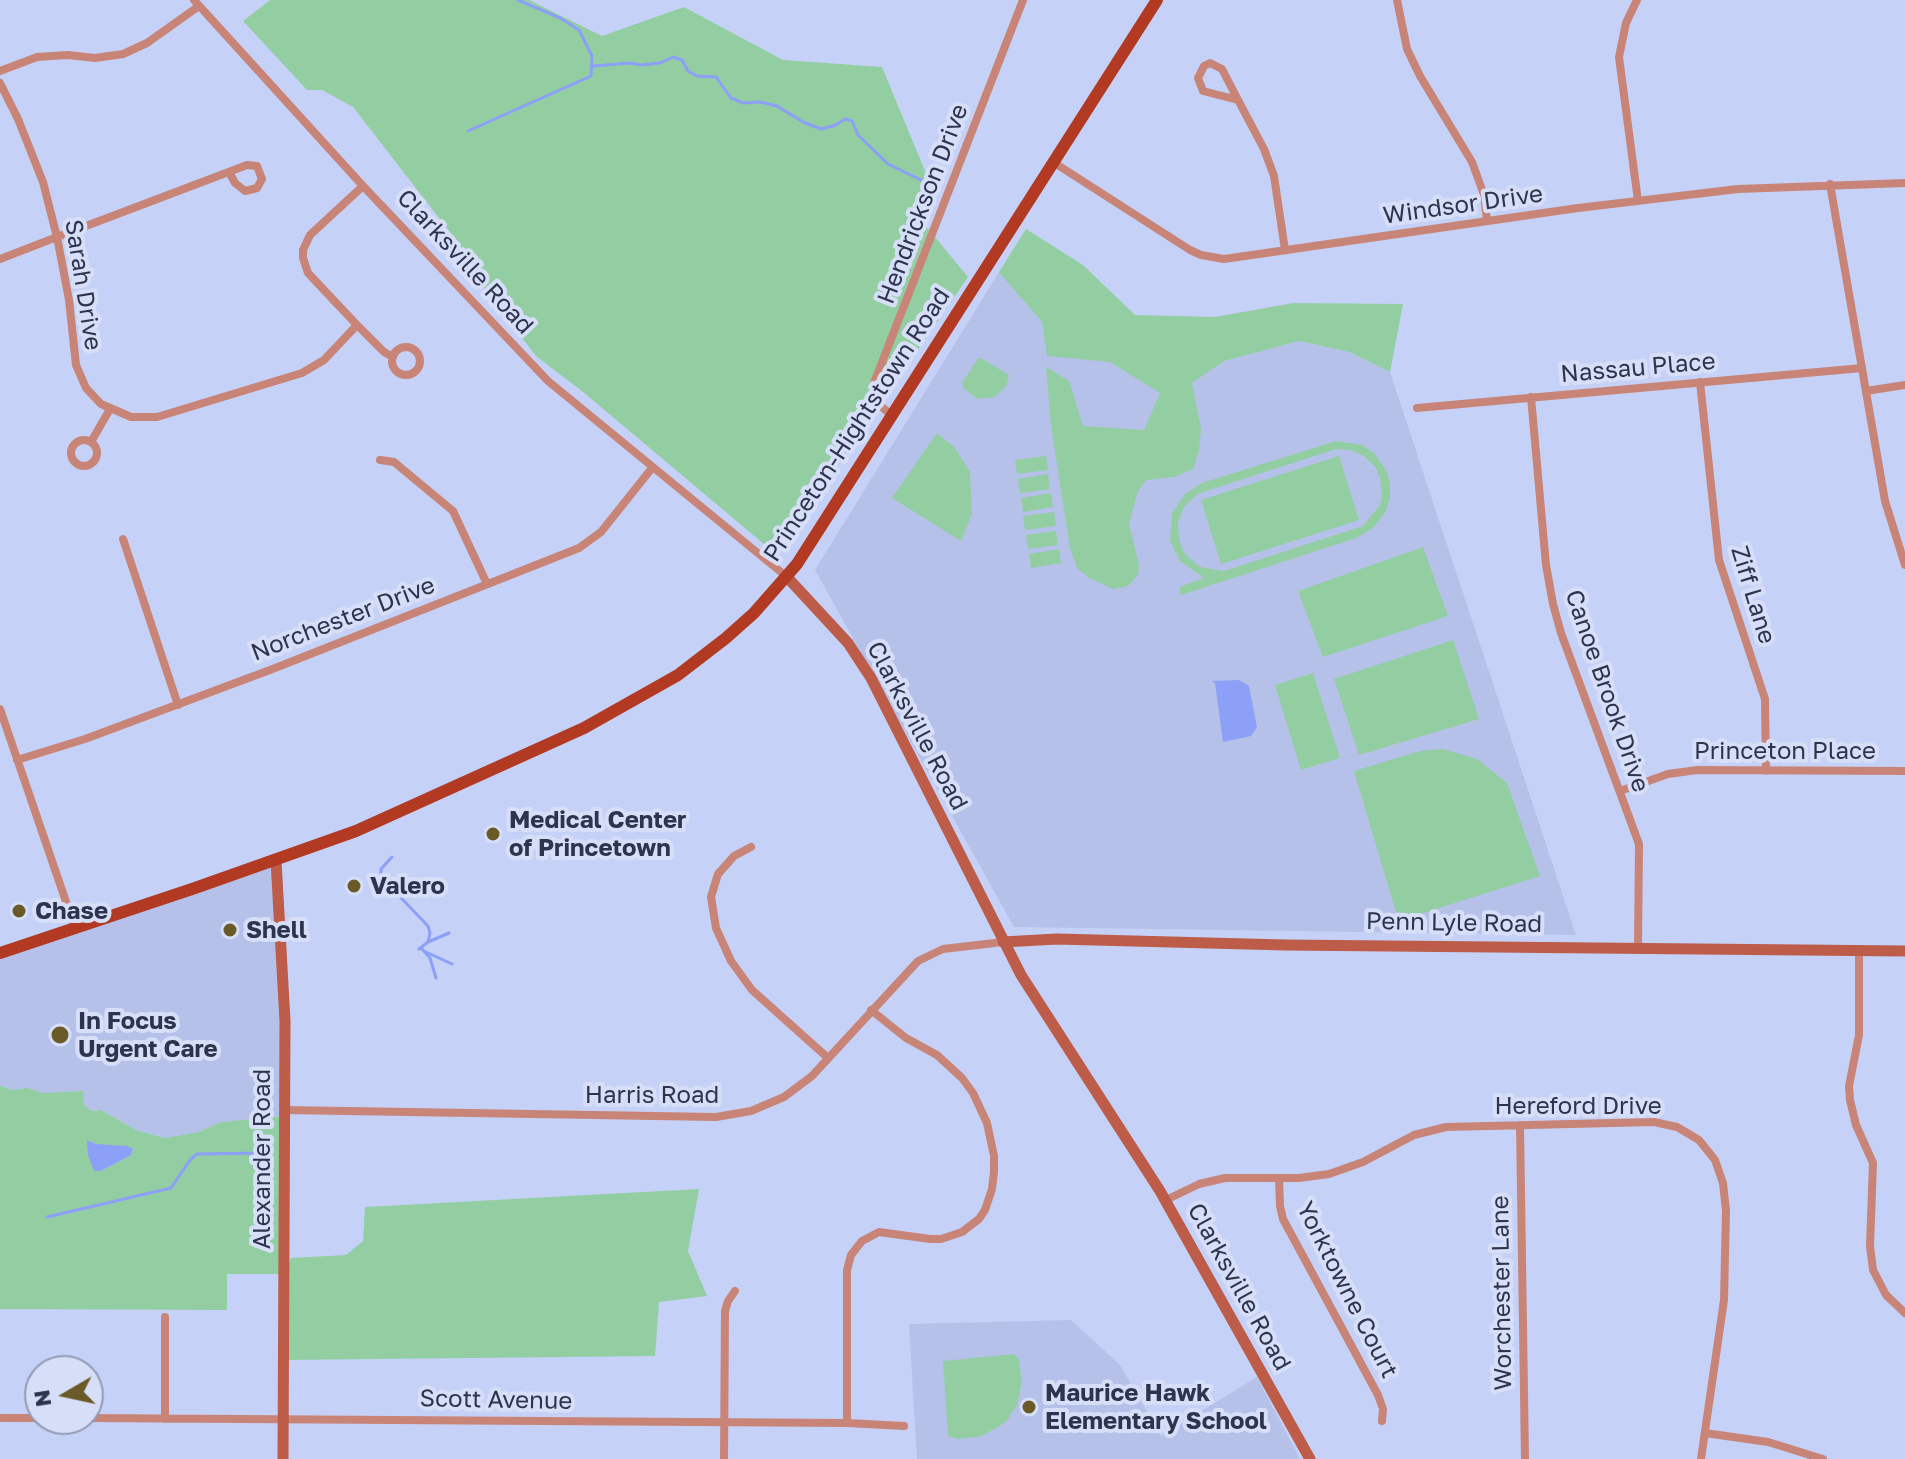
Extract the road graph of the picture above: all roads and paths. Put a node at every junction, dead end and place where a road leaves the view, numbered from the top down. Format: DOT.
graph roads {
  1 [pos="1023,0"];
  2 [pos="1157,0"];
  3 [pos="1397,0"];
  4 [pos="1637,0"];
  5 [pos="196,3"];
  6 [pos="0,71"];
  7 [pos="0,83"];
  8 [pos="1238,100"];
  9 [pos="1053,162"];
  10 [pos="229,172"];
  11 [pos="1905,183"];
  12 [pos="1830,184"];
  13 [pos="363,186"];
  14 [pos="1638,201"];
  15 [pos="1487,221"];
  16 [pos="57,237"];
  17 [pos="1285,250"];
  18 [pos="0,259"];
  19 [pos="357,325"];
  20 [pos="393,357"];
  21 [pos="1862,368"];
  22 [pos="1700,382"];
  23 [pos="1905,385"];
  24 [pos="1866,391"];
  25 [pos="1531,397"];
  26 [pos="1417,408"];
  27 [pos="110,409"];
  28 [pos="891,415"];
  29 [pos="91,442"];
  30 [pos="380,460"];
  31 [pos="652,468"];
  32 [pos="123,539"];
  33 [pos="1905,565"];
  34 [pos="787,577"];
  35 [pos="487,584"];
  36 [pos="178,705"];
  37 [pos="0,709"];
  38 [pos="17,760"];
  39 [pos="1766,771"];
  40 [pos="1905,771"];
  41 [pos="1620,791"];
  42 [pos="751,847"];
  43 [pos="276,860"];
  44 [pos="75,928"];
  45 [pos="1003,942"];
  46 [pos="1638,948"];
  47 [pos="1859,951"];
  48 [pos="1905,951"];
  49 [pos="0,953"];
  50 [pos="871,1010"];
  51 [pos="828,1058"];
  52 [pos="285,1110"];
  53 [pos="1520,1125"];
  54 [pos="1279,1178"];
  55 [pos="1166,1200"];
  56 [pos="735,1291"];
  57 [pos="1905,1313"];
  58 [pos="165,1317"];
  59 [pos="0,1418"];
  60 [pos="24,1418"];
  61 [pos="104,1418"];
  62 [pos="283,1418"];
  63 [pos="165,1419"];
  64 [pos="1382,1421"];
  65 [pos="724,1422"];
  66 [pos="847,1423"];
  67 [pos="904,1426"];
  68 [pos="1705,1433"];
  69 [pos="283,1459"];
  70 [pos="724,1459"];
  71 [pos="1310,1459"];
  72 [pos="1525,1459"];
  73 [pos="1701,1459"];
  74 [pos="1823,1459"];
  1 -- 28 [label="street, Hendrickson Drive"];
  2 -- 9 [label="main road, Princeton-Hightstown Road"];
  3 -- 15 [label="street"];
  4 -- 14 [label="street"];
  5 -- 6 [label="street"];
  5 -- 13 [label="street, Clarksville Road"];
  7 -- 16 [label="street, Sarah Drive"];
  8 -- 8 [label="street"];
  8 -- 17 [label="street"];
  9 -- 17 [label="street, Windsor Drive"];
  9 -- 28 [label="main road, Princeton-Hightstown Road"];
  10 -- 10 [label="street"];
  10 -- 16 [label="street"];
  11 -- 12 [label="street, Windsor Drive"];
  12 -- 14 [label="street, Windsor Drive"];
  12 -- 21 [label="street"];
  13 -- 19 [label="street"];
  13 -- 31 [label="street, Clarksville Road"];
  14 -- 15 [label="street, Windsor Drive"];
  15 -- 17 [label="street, Windsor Drive"];
  16 -- 18 [label="street"];
  16 -- 27 [label="street, Sarah Drive"];
  19 -- 20 [label="street"];
  19 -- 27 [label="street"];
  21 -- 22 [label="street, Nassau Place"];
  21 -- 24 [label="street"];
  22 -- 25 [label="street, Nassau Place"];
  22 -- 39 [label="street, Ziff Lane"];
  23 -- 24 [label="street"];
  24 -- 33 [label="street"];
  25 -- 26 [label="street, Nassau Place"];
  25 -- 41 [label="street, Canoe Brook Drive"];
  27 -- 29 [label="street"];
  28 -- 34 [label="main road, Princeton-Hightstown Road"];
  30 -- 35 [label="street"];
  31 -- 34 [label="street, Clarksville Road"];
  31 -- 35 [label="street, Norchester Drive"];
  32 -- 36 [label="street"];
  34 -- 43 [label="main road, Princeton-Hightstown Road"];
  34 -- 45 [label="street, Clarksville Road"];
  35 -- 36 [label="street, Norchester Drive"];
  36 -- 38 [label="street, Norchester Drive"];
  37 -- 38 [label="street"];
  38 -- 44 [label="street"];
  39 -- 40 [label="street, Princeton Place"];
  39 -- 41 [label="street, Princeton Place"];
  41 -- 46 [label="street, Canoe Brook Drive"];
  42 -- 51 [label="street"];
  43 -- 44 [label="main road, Princeton-Hightstown Road"];
  43 -- 52 [label="street, Alexander Road"];
  44 -- 49 [label="main road, Princeton-Hightstown Road"];
  45 -- 46 [label="street, Penn Lyle Road"];
  45 -- 50 [label="street, Harris Road"];
  45 -- 55 [label="street, Clarksville Road"];
  46 -- 47 [label="street, Penn Lyle Road"];
  47 -- 48 [label="street, Penn Lyle Road"];
  47 -- 57 [label="street"];
  50 -- 51 [label="street, Harris Road"];
  50 -- 66 [label="street"];
  51 -- 52 [label="street, Harris Road"];
  52 -- 62 [label="street, Alexander Road"];
  53 -- 54 [label="street, Hereford Drive"];
  53 -- 68 [label="street, Hereford Drive"];
  53 -- 72 [label="street, Worchester Lane"];
  54 -- 55 [label="street, Hereford Drive"];
  54 -- 64 [label="street, Yorktowne Court"];
  55 -- 71 [label="street, Clarksville Road"];
  56 -- 65 [label="street"];
  58 -- 63 [label="street"];
  59 -- 60 [label="street"];
  61 -- 63 [label="street, Scott Avenue"];
  62 -- 63 [label="street, Scott Avenue"];
  62 -- 65 [label="street, Scott Avenue"];
  62 -- 69 [label="street, Alexander Road"];
  65 -- 66 [label="street, Scott Avenue"];
  65 -- 70 [label="street"];
  66 -- 67 [label="street, Scott Avenue"];
  68 -- 73 [label="street, Hereford Drive"];
  68 -- 74 [label="street"];
}
